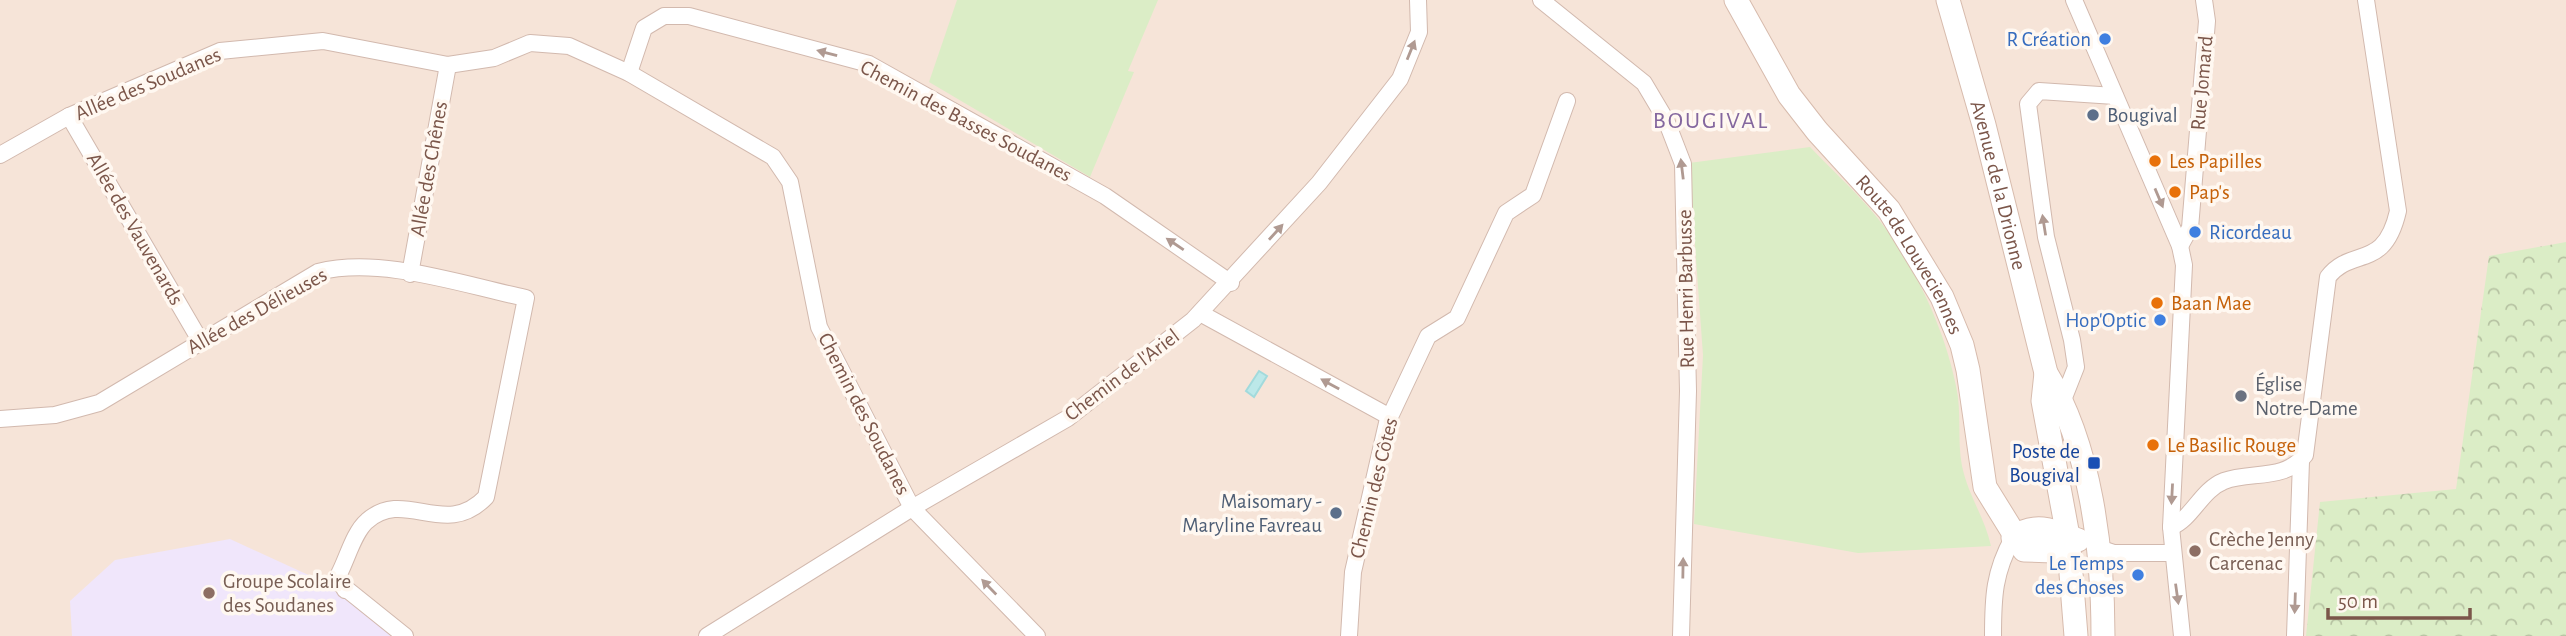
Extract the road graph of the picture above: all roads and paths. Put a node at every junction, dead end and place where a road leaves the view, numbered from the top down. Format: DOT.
graph roads {
  1 [pos="1418,0"];
  2 [pos="1541,0"];
  3 [pos="1736,0"];
  4 [pos="1948,0"];
  5 [pos="2074,0"];
  6 [pos="2204,0"];
  7 [pos="2366,0"];
  8 [pos="448,65"];
  9 [pos="629,73"];
  10 [pos="2115,96"];
  11 [pos="1567,101"];
  12 [pos="69,116"];
  13 [pos="0,155"];
  14 [pos="2180,246"];
  15 [pos="410,274"];
  16 [pos="1231,283"];
  17 [pos="1200,313"];
  18 [pos="201,342"];
  19 [pos="2046,373"];
  20 [pos="2063,401"];
  21 [pos="1390,417"];
  22 [pos="0,419"];
  23 [pos="2301,461"];
  24 [pos="912,508"];
  25 [pos="2171,527"];
  26 [pos="2068,536"];
  27 [pos="2013,538"];
  28 [pos="2099,548"];
  29 [pos="2171,553"];
  30 [pos="405,636"];
  31 [pos="707,636"];
  32 [pos="1037,636"];
  33 [pos="1349,636"];
  34 [pos="1681,636"];
  35 [pos="1993,636"];
  36 [pos="2076,636"];
  37 [pos="2103,636"];
  38 [pos="2182,636"];
  39 [pos="2295,636"];
  16 -- 1 [label="street, Chemin de l'Ariel, one-way"];
  34 -- 2 [label="street, Rue Henri Barbusse, one-way"];
  3 -- 27 [label="main road, Route de Louveciennes"];
  4 -- 19 [label="main road, Avenue de la Drionne"];
  5 -- 10 [label="street"];
  6 -- 14 [label="street, Rue Jomard"];
  7 -- 23 [label="street"];
  8 -- 9 [label="street, Allée des Soudanes"];
  8 -- 12 [label="street, Allée des Soudanes"];
  8 -- 15 [label="street, Allée des Chênes"];
  16 -- 9 [label="street, Chemin des Basses Soudanes, one-way"];
  9 -- 24 [label="street, Chemin des Soudanes"];
  10 -- 14 [label="street, one-way"];
  20 -- 10 [label="street, one-way"];
  11 -- 21 [label="street, Chemin des Côtes"];
  12 -- 13 [label="street, Allée des Soudanes"];
  12 -- 18 [label="street, Allée des Vauvenards"];
  14 -- 25 [label="street, one-way"];
  15 -- 18 [label="street, Allée des Délieuses"];
  15 -- 30 [label="street, Allée des Délieuses"];
  16 -- 17 [label="street, Chemin de l'Ariel"];
  21 -- 17 [label="street, one-way"];
  17 -- 24 [label="street, Chemin de l'Ariel"];
  18 -- 22 [label="street, Allée des Délieuses"];
  19 -- 20 [label="main road, Avenue de la Drionne"];
  19 -- 26 [label="main road, Avenue de la Drionne"];
  20 -- 28 [label="main road, Avenue de la Drionne"];
  21 -- 33 [label="street, Chemin des Côtes"];
  23 -- 25 [label="street"];
  23 -- 39 [label="street, one-way"];
  24 -- 31 [label="street, Chemin de l'Ariel"];
  32 -- 24 [label="street, Chemin des Soudanes, one-way"];
  25 -- 29 [label="street"];
  26 -- 27 [label="main road"];
  26 -- 28 [label="main road"];
  26 -- 36 [label="main road, Avenue de la Drionne"];
  27 -- 35 [label="street"];
  28 -- 29 [label="street"];
  28 -- 37 [label="main road, Avenue de la Drionne"];
  29 -- 38 [label="street, one-way"];
}
